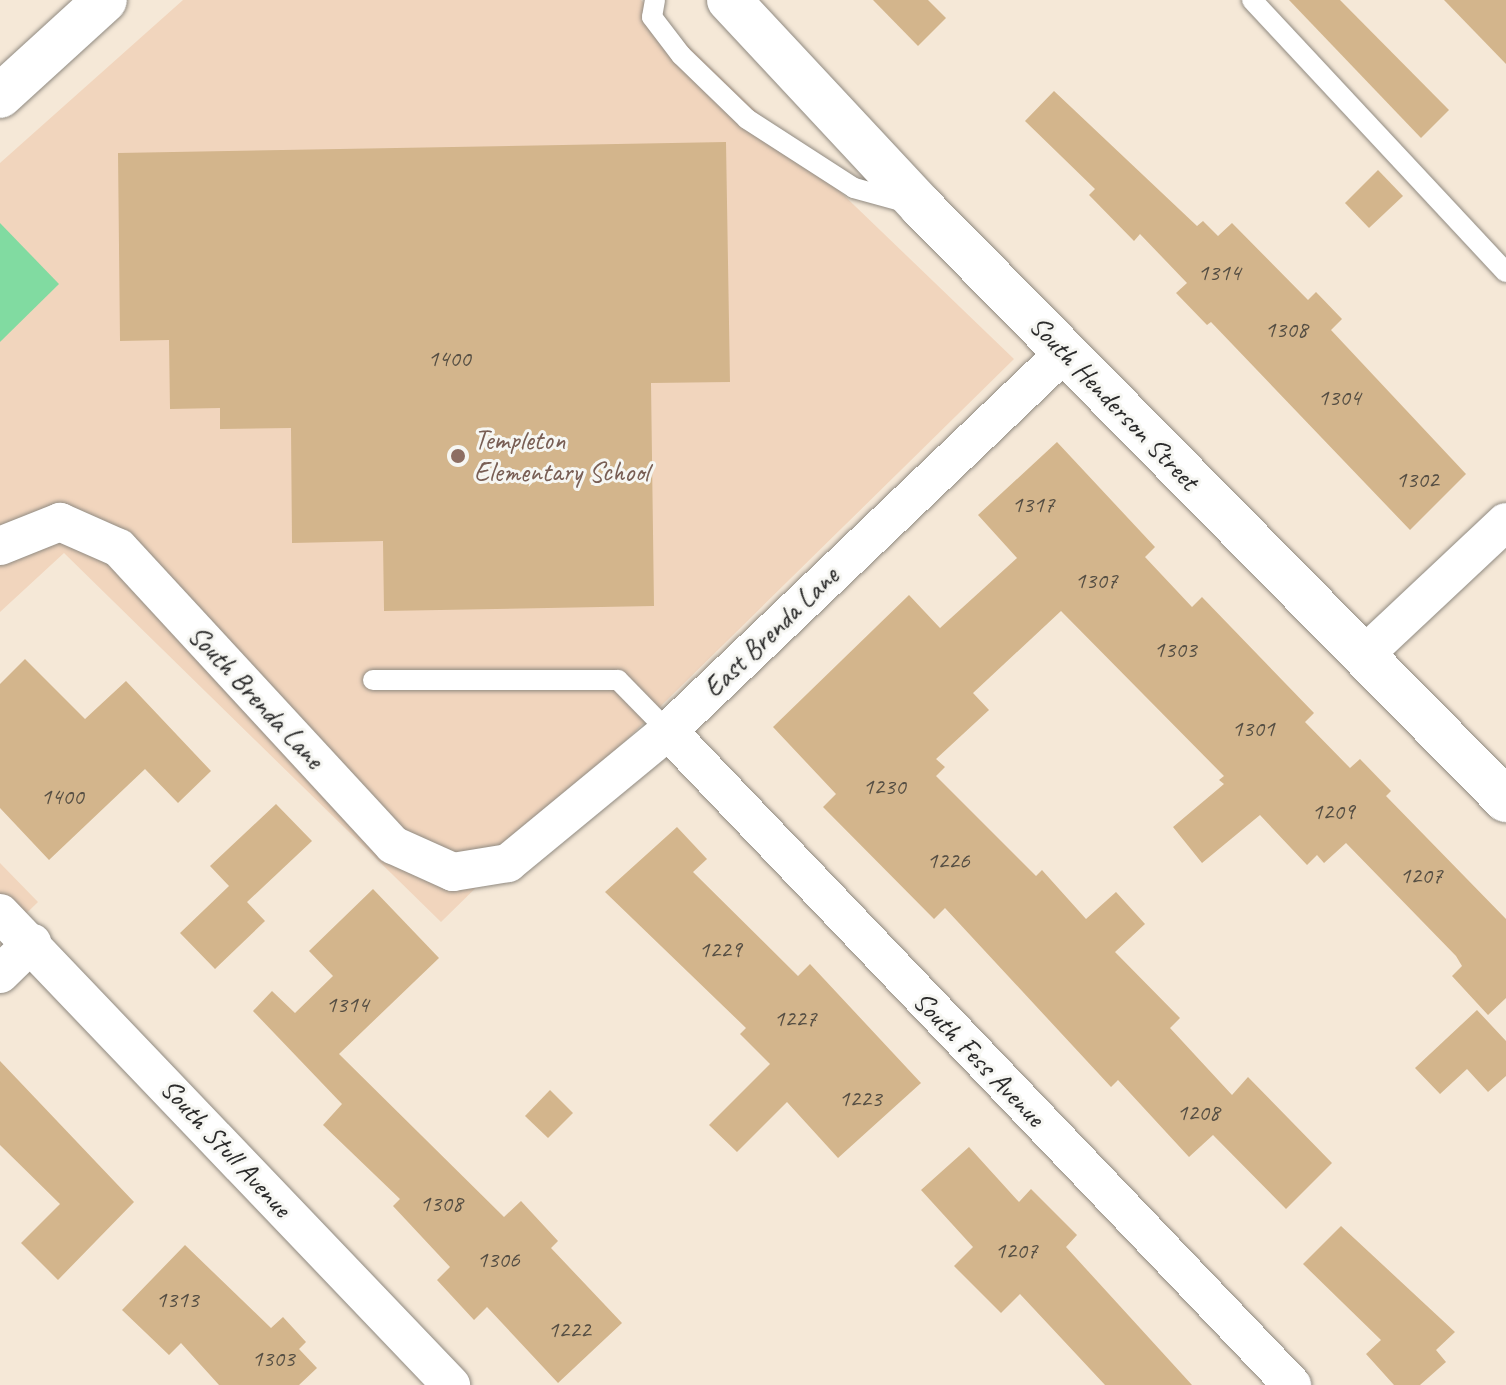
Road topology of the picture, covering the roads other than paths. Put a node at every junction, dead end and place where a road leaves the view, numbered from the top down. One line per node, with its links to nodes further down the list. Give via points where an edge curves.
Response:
1 (105, 0): 5 (street)
2 (655, 0): 6 (lane, via 652,17 681,55 747,119 854,188)
3 (729, 0): 6 (street, South Henderson Street)
4 (1252, 0): 7 (lane)
5 (0, 96)
6 (921, 206): 8 (street, South Henderson Street)
7 (1506, 272)
8 (1065, 352): 11 (street, South Henderson Street); 13 (street, East Brenda Lane)
9 (1506, 522): 11 (street)
10 (0, 546): 15 (street, South Brenda Lane, via 60,522 119,548 393,845)
11 (1362, 657): 14 (street, South Henderson Street)
12 (373, 680): 13 (lane, via 618,680)
13 (668, 731): 15 (street, East Brenda Lane, via 508,863); 20 (street, South Fess Avenue)
14 (1506, 800)
15 (453, 872)
16 (0, 913): 17 (street, South Stull Avenue)
17 (32, 943): 18 (street); 19 (street, South Stull Avenue)
18 (0, 974)
19 (451, 1385)
20 (1292, 1385)

